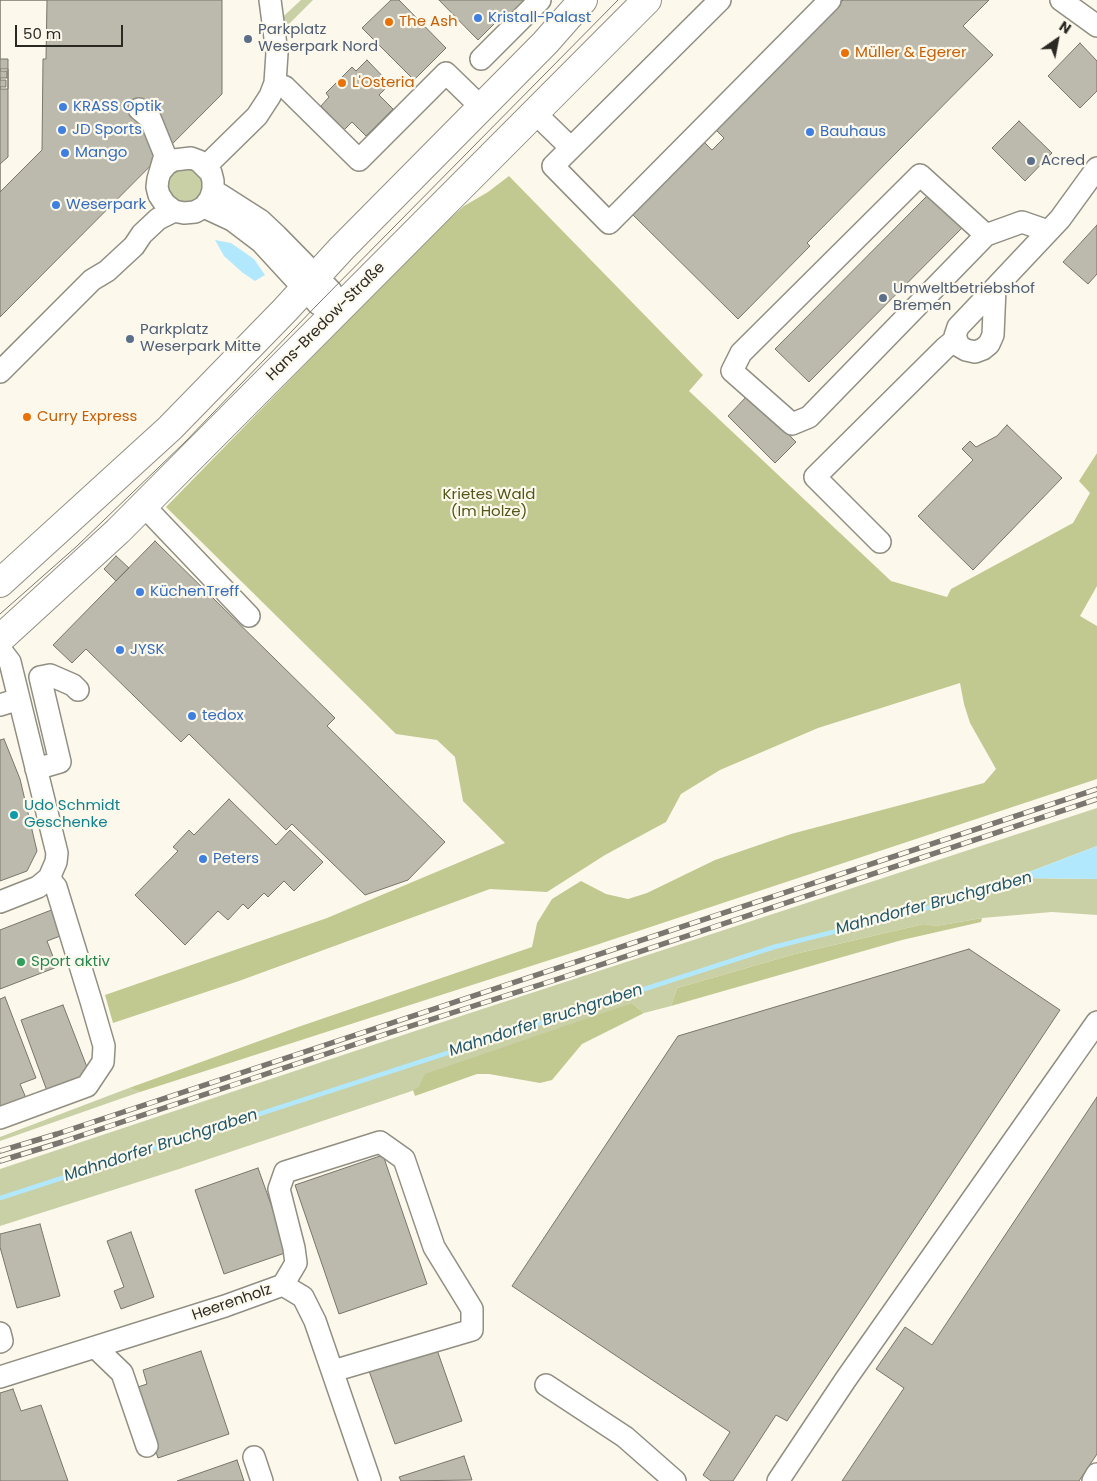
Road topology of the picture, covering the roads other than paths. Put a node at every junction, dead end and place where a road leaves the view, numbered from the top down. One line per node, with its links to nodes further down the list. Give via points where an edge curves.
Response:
1 (270, 0): 10 (street, via 277,53)
2 (540, 0): 9 (street)
3 (583, 0): 11 (main road)
4 (647, 0): 13 (main road, Hans-Bredow-Straße)
5 (720, 0): 14 (street)
6 (830, 0): 14 (street, via 609,223 553,166)
7 (1061, 0): 8 (street)
8 (1097, 26)
9 (481, 59)
10 (274, 83): 11 (street, via 286,87 359,160 446,73); 16 (street, via 257,116)
11 (481, 107): 26 (main road)
12 (139, 109): 15 (street, via 150,118)
13 (534, 112): 14 (street); 28 (main road, Hans-Bredow-Straße)
14 (571, 148)
15 (167, 162): 16 (street, via 191,158); 18 (street, via 157,187)
16 (206, 166): 19 (street, via 213,181)
17 (1097, 168): 22 (street)
18 (159, 195): 20 (street); 25 (street, via 138,226 98,266)
19 (208, 198): 20 (street, via 194,212); 21 (street, via 221,213); 26 (street, via 260,220)
20 (174, 211): 24 (street, via 158,219)
21 (246, 230): 24 (street, via 216,223 176,225); 26 (street)
22 (1048, 231): 23 (street, via 1022,222); 27 (street)
23 (986, 234): 23 (street, via 809,417 792,424 732,371 741,353 920,175)
24 (134, 246): 25 (street, via 108,271)
25 (92, 280): 30 (street)
26 (310, 283): 28 (street, via 331,291); 33 (main road, via 170,428)
27 (995, 288): 29 (street, via 958,327); 29 (street, via 993,334 989,344 975,352 959,346)
28 (339, 309): 31 (main road, Hans-Bredow-Straße)
29 (956, 339): 32 (street, via 815,477)
30 (0, 372)
31 (144, 506): 34 (street); 35 (main road, Hans-Bredow-Straße)
32 (880, 542)
33 (0, 583)
34 (249, 616)
35 (0, 639)
36 (0, 649): 38 (street, via 10,662)
37 (78, 690): 39 (street, via 50,675 40,677 60,762)
38 (9, 702): 39 (street)
39 (36, 769): 40 (street, via 56,843 56,862)
40 (49, 878): 41 (street, via 38,887); 43 (street, via 56,887 91,1001 104,1046 103,1062 87,1086)
41 (0, 902)
42 (1097, 1022): 57 (street)
43 (0, 1118)
44 (283, 1285): 47 (street, Heerenholz); 48 (street, Heerenholz, via 303,1297); 48 (street, via 296,1263 279,1189 285,1172 380,1142 404,1159 434,1247 472,1309 472,1330)
45 (0, 1333): 46 (street)
46 (0, 1342)
47 (95, 1347): 49 (street, Heerenholz); 51 (street, via 122,1372)
48 (333, 1371): 55 (street, Heerenholz)
49 (0, 1377)
50 (546, 1385): 56 (street, via 625,1437)
51 (147, 1446)
52 (254, 1457): 54 (street)
53 (1097, 1474): 58 (street)
54 (262, 1481)
55 (370, 1481)
56 (675, 1481)
57 (778, 1481)
58 (1093, 1481)

